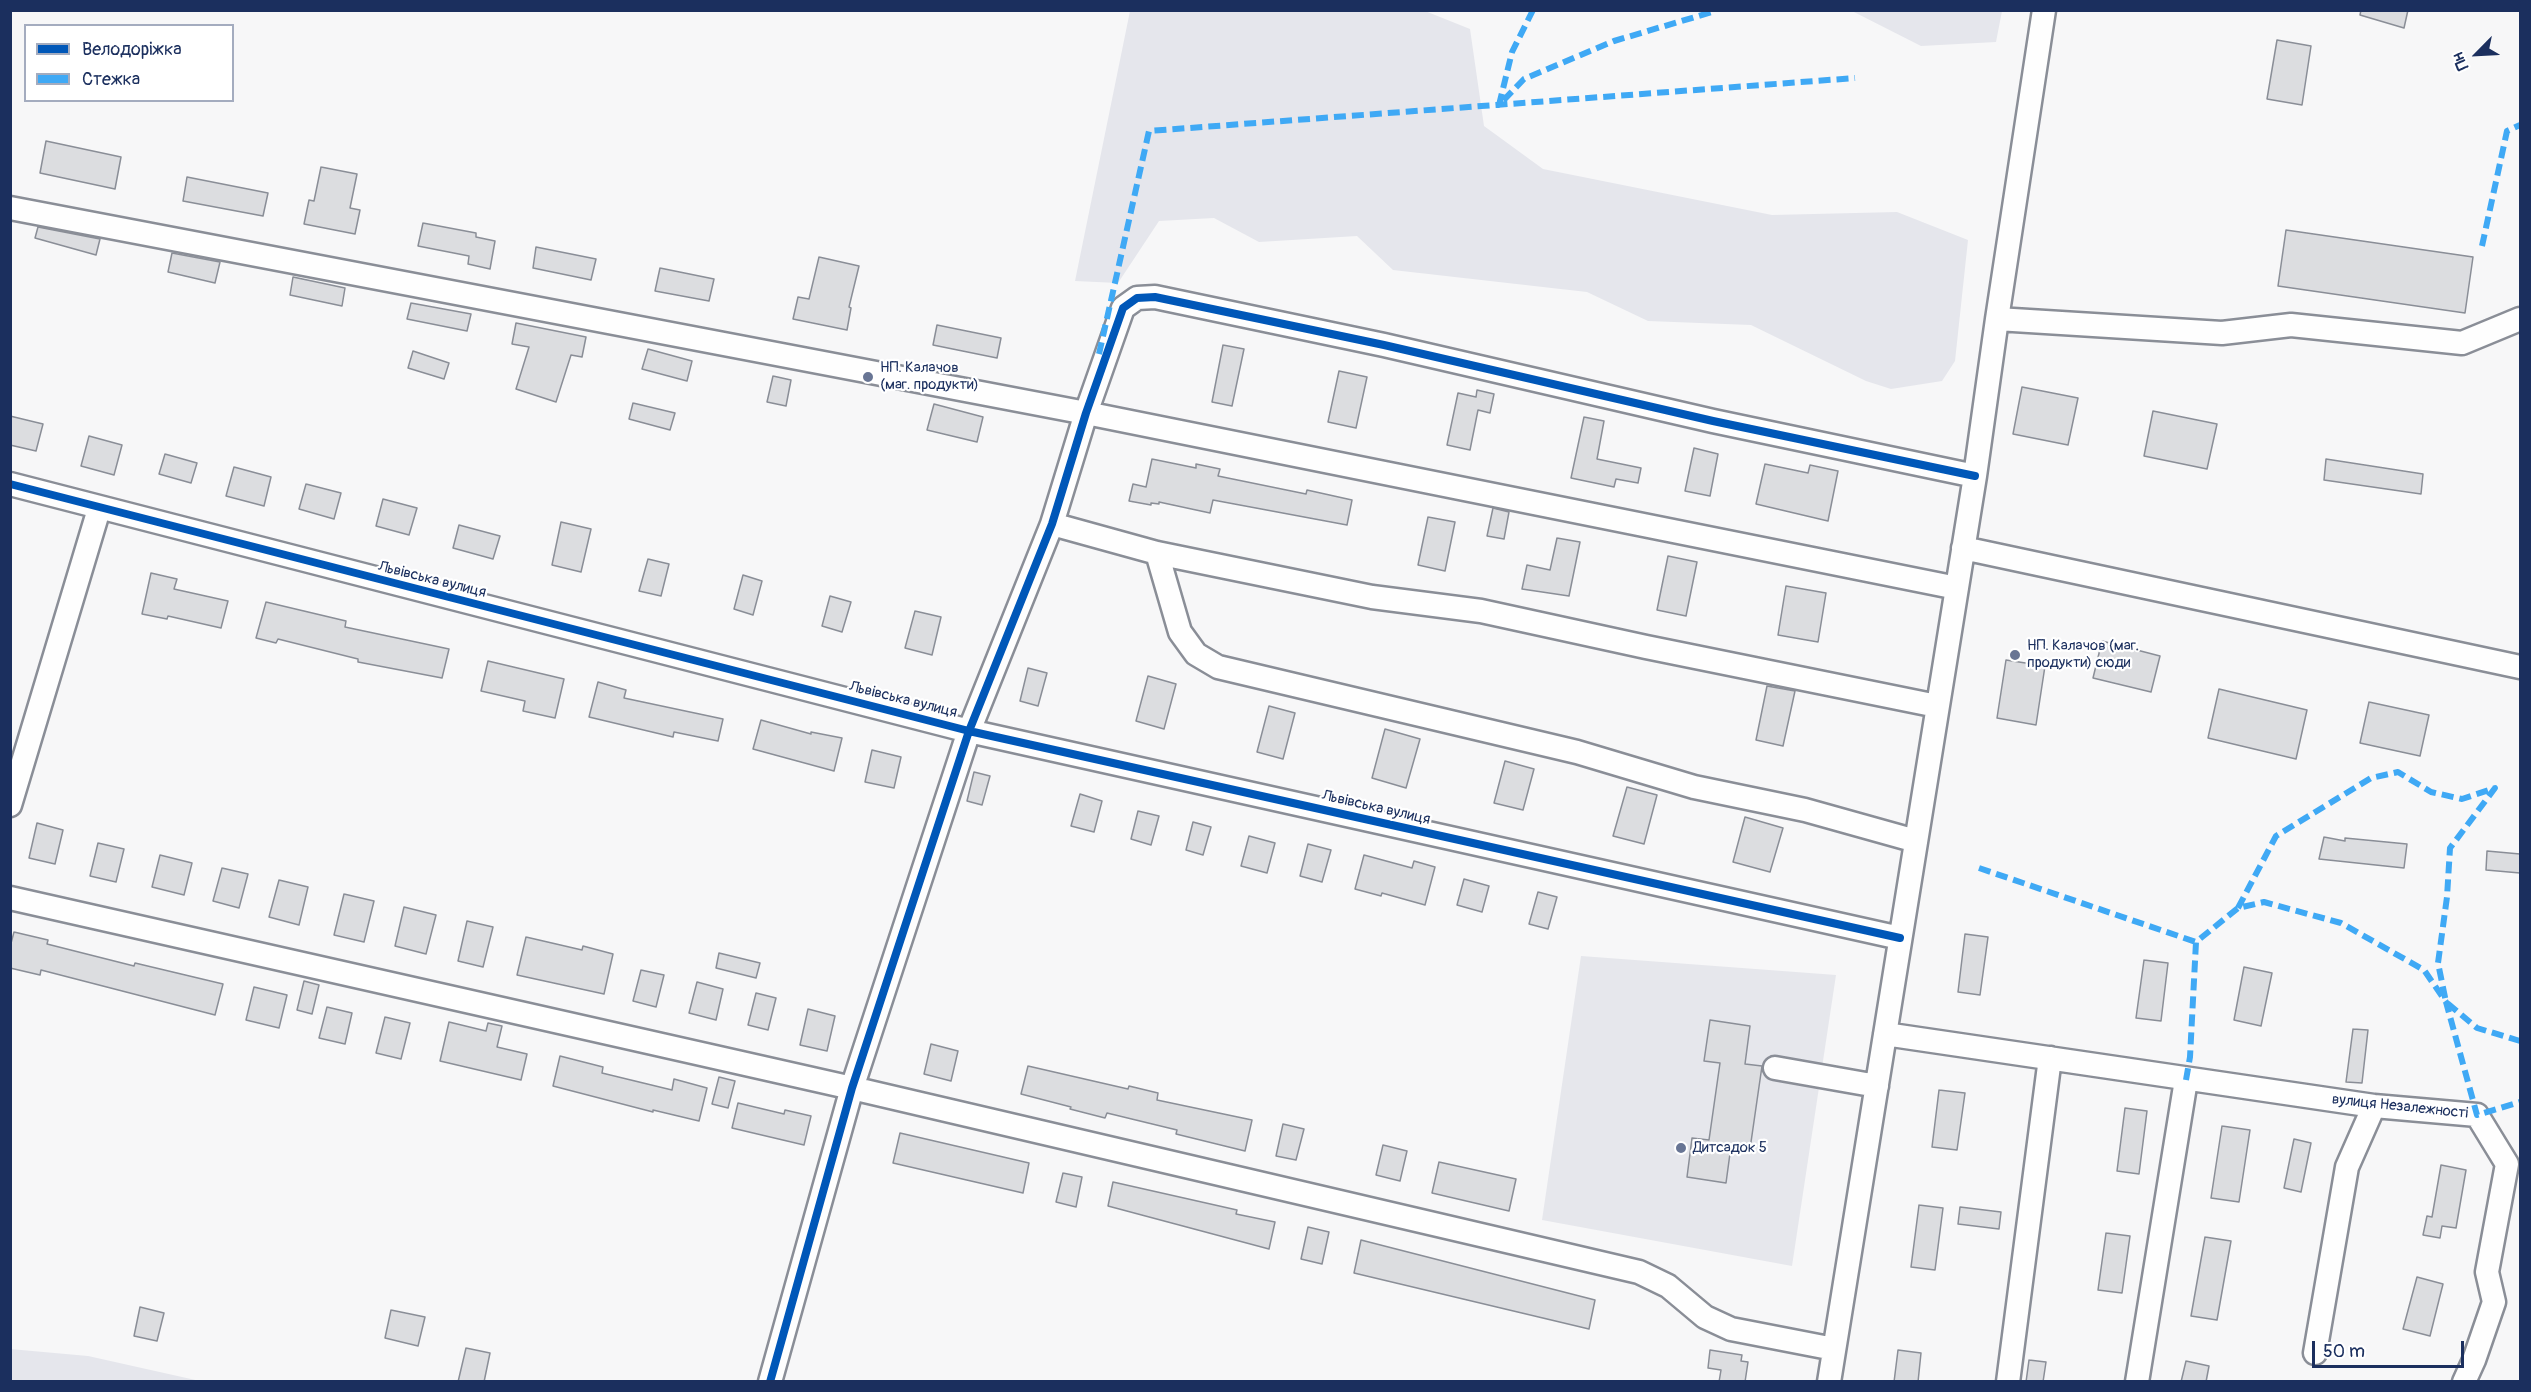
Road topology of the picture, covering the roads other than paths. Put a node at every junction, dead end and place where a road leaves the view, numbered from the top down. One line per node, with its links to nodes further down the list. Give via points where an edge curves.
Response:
1 (2044, 10): 3 (street)
2 (10, 208): 5 (street)
3 (1997, 319): 4 (street, via 2222,333 2291,326 2462,343); 6 (street)
4 (2520, 319)
5 (1086, 413): 6 (street, via 1123,308 1137,298 1155,297); 9 (street); 12 (street)
6 (1975, 476): 10 (street)
7 (10, 484): 8 (street, Львівська вулиця)
8 (99, 509): 15 (street, Львівська вулиця); 16 (street)
9 (1052, 524): 11 (street); 15 (street)
10 (1963, 548): 12 (street); 13 (street)
11 (1157, 553): 14 (street, via 1372,597 1481,611); 17 (street, via 1180,632 1196,654 1218,667 1577,752 1694,787 1805,810)
12 (1957, 588): 14 (street)
13 (2520, 667)
14 (1937, 706): 17 (street)
15 (969, 731): 19 (street, Львівська вулиця); 25 (street)
16 (10, 805)
17 (1916, 841): 19 (street)
18 (10, 898): 25 (street)
19 (1900, 938): 20 (street)
20 (1885, 1034): 21 (street, вулиця Незалежності); 24 (street)
21 (2050, 1058): 23 (street, вулиця Незалежності); 31 (street)
22 (1775, 1068): 24 (street)
23 (2186, 1080): 26 (street, вулиця Незалежності); 32 (street)
24 (1876, 1086): 27 (street)
25 (852, 1088): 27 (street, via 1639,1272 1668,1286 1705,1317 1731,1329); 29 (street)
26 (2374, 1106): 28 (street, via 2347,1167); 33 (street, вулиця Незалежності, via 2477,1115 2506,1164 2487,1272 2494,1302)
27 (1834, 1349): 30 (street)
28 (2315, 1353)
29 (770, 1382)
30 (1829, 1382)
31 (2008, 1382)
32 (2137, 1382)
33 (2464, 1382)

